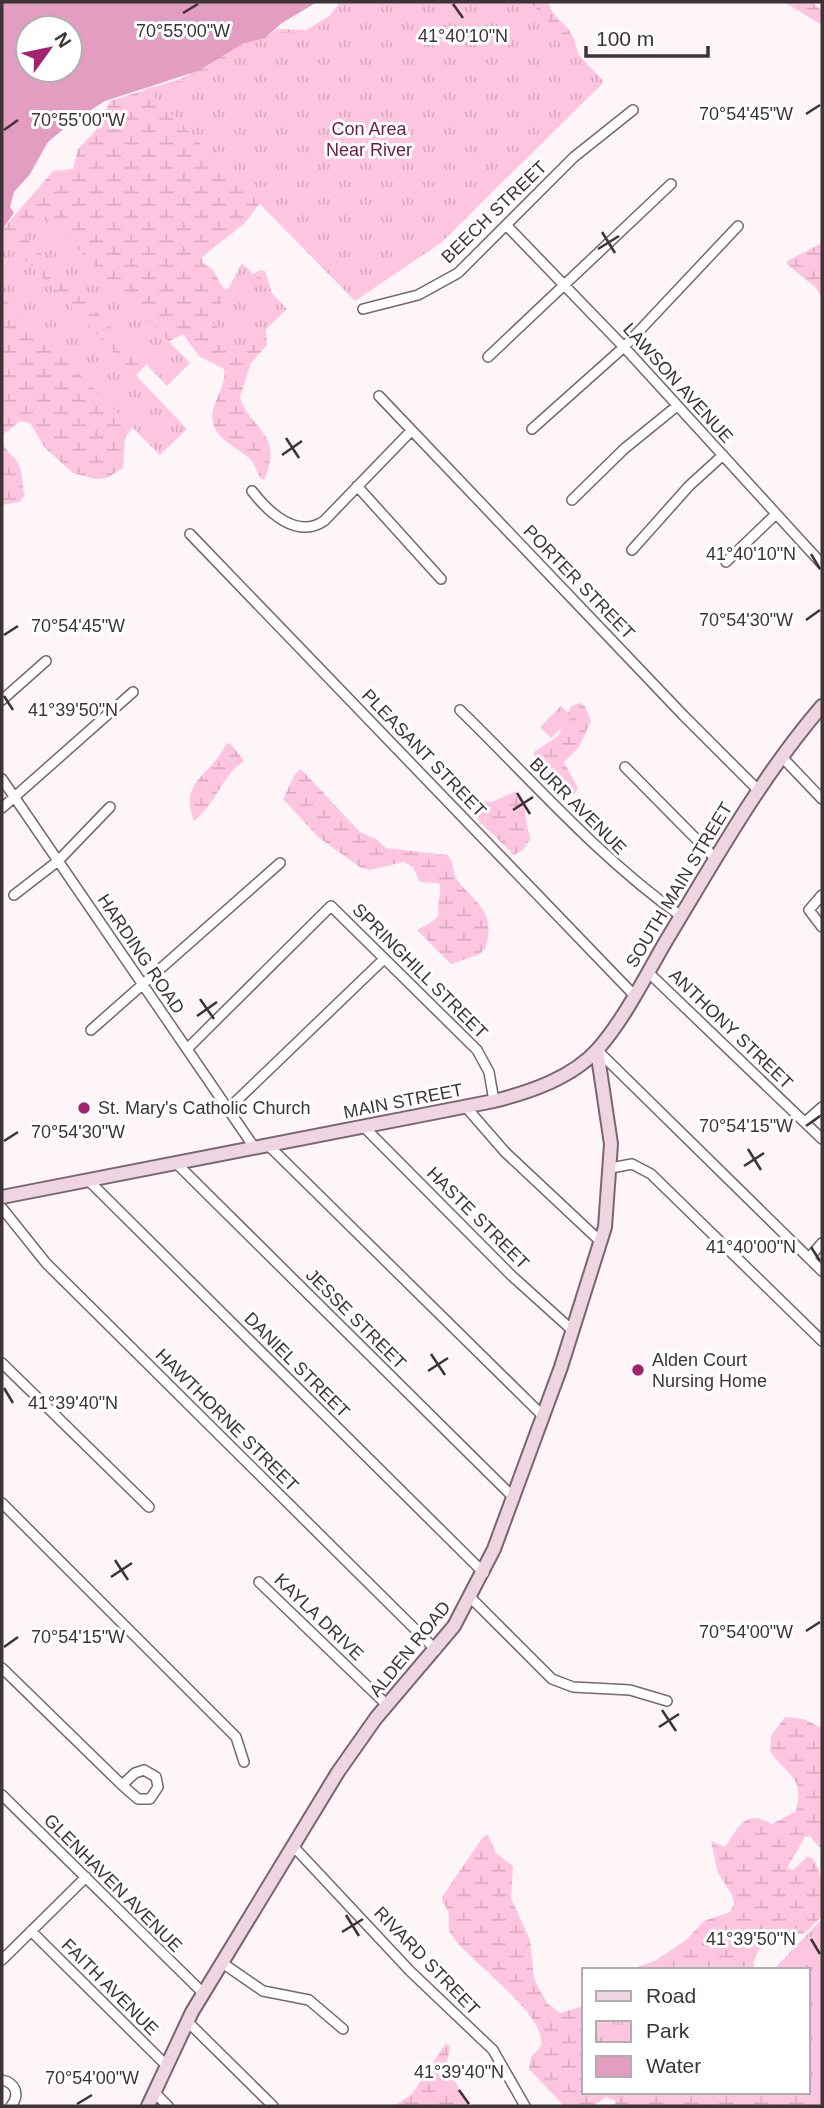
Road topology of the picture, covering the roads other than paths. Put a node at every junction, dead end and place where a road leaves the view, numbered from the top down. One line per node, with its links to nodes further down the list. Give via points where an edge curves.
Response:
1 (633, 110): 3 (street, BEECH STREET, via 566,165)
2 (671, 184): 5 (street)
3 (507, 226): 5 (street, LAWSON AVENUE); 6 (street, BEECH STREET, via 458,273 418,295)
4 (738, 226): 7 (street)
5 (566, 286): 7 (street, LAWSON AVENUE); 8 (street)
6 (363, 309)
7 (624, 346): 10 (street, LAWSON AVENUE); 11 (street)
8 (488, 357)
9 (379, 396): 12 (street, PORTER STREET)
10 (677, 407): 13 (street, LAWSON AVENUE); 16 (street, via 624,449)
11 (532, 429)
12 (411, 431): 14 (street); 31 (street, PORTER STREET)
13 (723, 455): 17 (street, LAWSON AVENUE); 19 (street, via 689,485)
14 (357, 486): 15 (street, via 314,527 298,527 283,520); 22 (street)
15 (252, 491)
16 (572, 500)
17 (776, 514): 20 (street); 21 (street, LAWSON AVENUE)
18 (190, 534): 46 (street, PLEASANT STREET)
19 (632, 550)
20 (726, 562)
21 (822, 564)
22 (440, 579)
23 (46, 661): 25 (street)
24 (133, 692): 32 (street)
25 (2, 700)
26 (822, 706): 28 (main road, SOUTH MAIN STREET)
27 (460, 710): 41 (street, BURR AVENUE, via 597,849)
28 (781, 756): 31 (main road, SOUTH MAIN STREET); 33 (street)
29 (625, 766): 36 (street)
30 (2, 779): 32 (street, HARDING ROAD)
31 (757, 789): 36 (main road, SOUTH MAIN STREET)
32 (15, 797): 35 (street); 37 (street, HARDING ROAD)
33 (822, 799)
34 (110, 807): 37 (street)
35 (2, 808)
36 (716, 859): 41 (main road, SOUTH MAIN STREET)
37 (58, 861): 39 (street); 45 (street, HARDING ROAD)
38 (280, 863): 45 (street)
39 (14, 895)
40 (822, 895): 42 (street, via 809,910)
41 (681, 916): 44 (main road, SOUTH MAIN STREET)
42 (822, 928)
43 (384, 959): 48 (street, SPRINGHILL STREET, via 331,906); 51 (street, SPRINGHILL STREET, via 484,1059); 54 (street)
44 (648, 972): 46 (main road, SOUTH MAIN STREET); 55 (street, ANTHONY STREET)
45 (142, 985): 47 (street); 48 (street, HARDING ROAD)
46 (634, 995): 49 (main road, SOUTH MAIN STREET)
47 (91, 1030)
48 (187, 1049): 54 (street, HARDING ROAD)
49 (597, 1050): 50 (main road, SOUTH MAIN STREET); 61 (main road, ALDEN ROAD); 66 (street)
50 (561, 1076): 51 (main road, MAIN STREET)
51 (494, 1101): 52 (main road, MAIN STREET)
52 (465, 1106): 56 (main road, MAIN STREET); 64 (street, via 505,1152)
53 (822, 1107): 55 (street)
54 (228, 1110): 59 (street, HARDING ROAD)
55 (805, 1122): 57 (street, ANTHONY STREET)
56 (364, 1127): 58 (main road, MAIN STREET); 68 (street, HASTE STREET, via 512,1276)
57 (822, 1139)
58 (268, 1145): 59 (main road, MAIN STREET); 71 (street)
59 (254, 1147): 60 (main road, MAIN STREET)
60 (176, 1163): 62 (main road, MAIN STREET); 72 (street, JESSE STREET)
61 (611, 1168): 64 (main road, ALDEN ROAD); 69 (street, via 632,1164 651,1174)
62 (88, 1180): 63 (main road, MAIN STREET); 75 (street, DANIEL STREET)
63 (2, 1199): 78 (street, HAWTHORNE STREET, via 46,1263)
64 (601, 1242): 68 (main road, ALDEN ROAD)
65 (822, 1244): 66 (street)
66 (808, 1258): 67 (street)
67 (822, 1271)
68 (572, 1329): 71 (main road, ALDEN ROAD)
69 (822, 1342)
70 (2, 1363): 74 (street)
71 (543, 1416): 72 (main road, ALDEN ROAD)
72 (514, 1498): 75 (main road, ALDEN ROAD)
73 (2, 1503): 82 (street, via 236,1737)
74 (149, 1507)
75 (484, 1573): 77 (main road, ALDEN ROAD)
76 (259, 1582): 81 (street, KAYLA DRIVE)
77 (471, 1598): 78 (main road, ALDEN ROAD); 80 (street, via 552,1679 573,1687 630,1690)
78 (436, 1650): 81 (main road, ALDEN ROAD)
79 (2, 1668): 83 (street)
80 (667, 1701)
81 (387, 1705): 85 (main road, ALDEN ROAD, via 347,1758)
82 (244, 1762)
83 (122, 1785)
84 (2, 1795): 86 (street, GLENHAVEN AVENUE)
85 (293, 1846): 89 (main road, ALDEN ROAD); 100 (street, RIVARD STREET, via 410,1971 493,2050)
86 (86, 1878): 87 (street); 90 (street, GLENHAVEN AVENUE)
87 (31, 1931): 88 (street); 93 (street, FAITH AVENUE)
88 (2, 1960)
89 (221, 1962): 90 (main road, ALDEN ROAD); 92 (street, via 263,1992 309,2000)
90 (203, 1993): 91 (main road, ALDEN ROAD)
91 (187, 2021): 93 (main road, ALDEN ROAD); 99 (street)
92 (343, 2029)
93 (166, 2065): 95 (main road, ALDEN ROAD)
94 (2, 2080): 96 (street, via 16,2090)
95 (154, 2092): 97 (main road, ALDEN ROAD); 98 (street)
96 (11, 2106)
97 (148, 2106)
98 (169, 2106)
99 (273, 2106)
100 (525, 2106)

